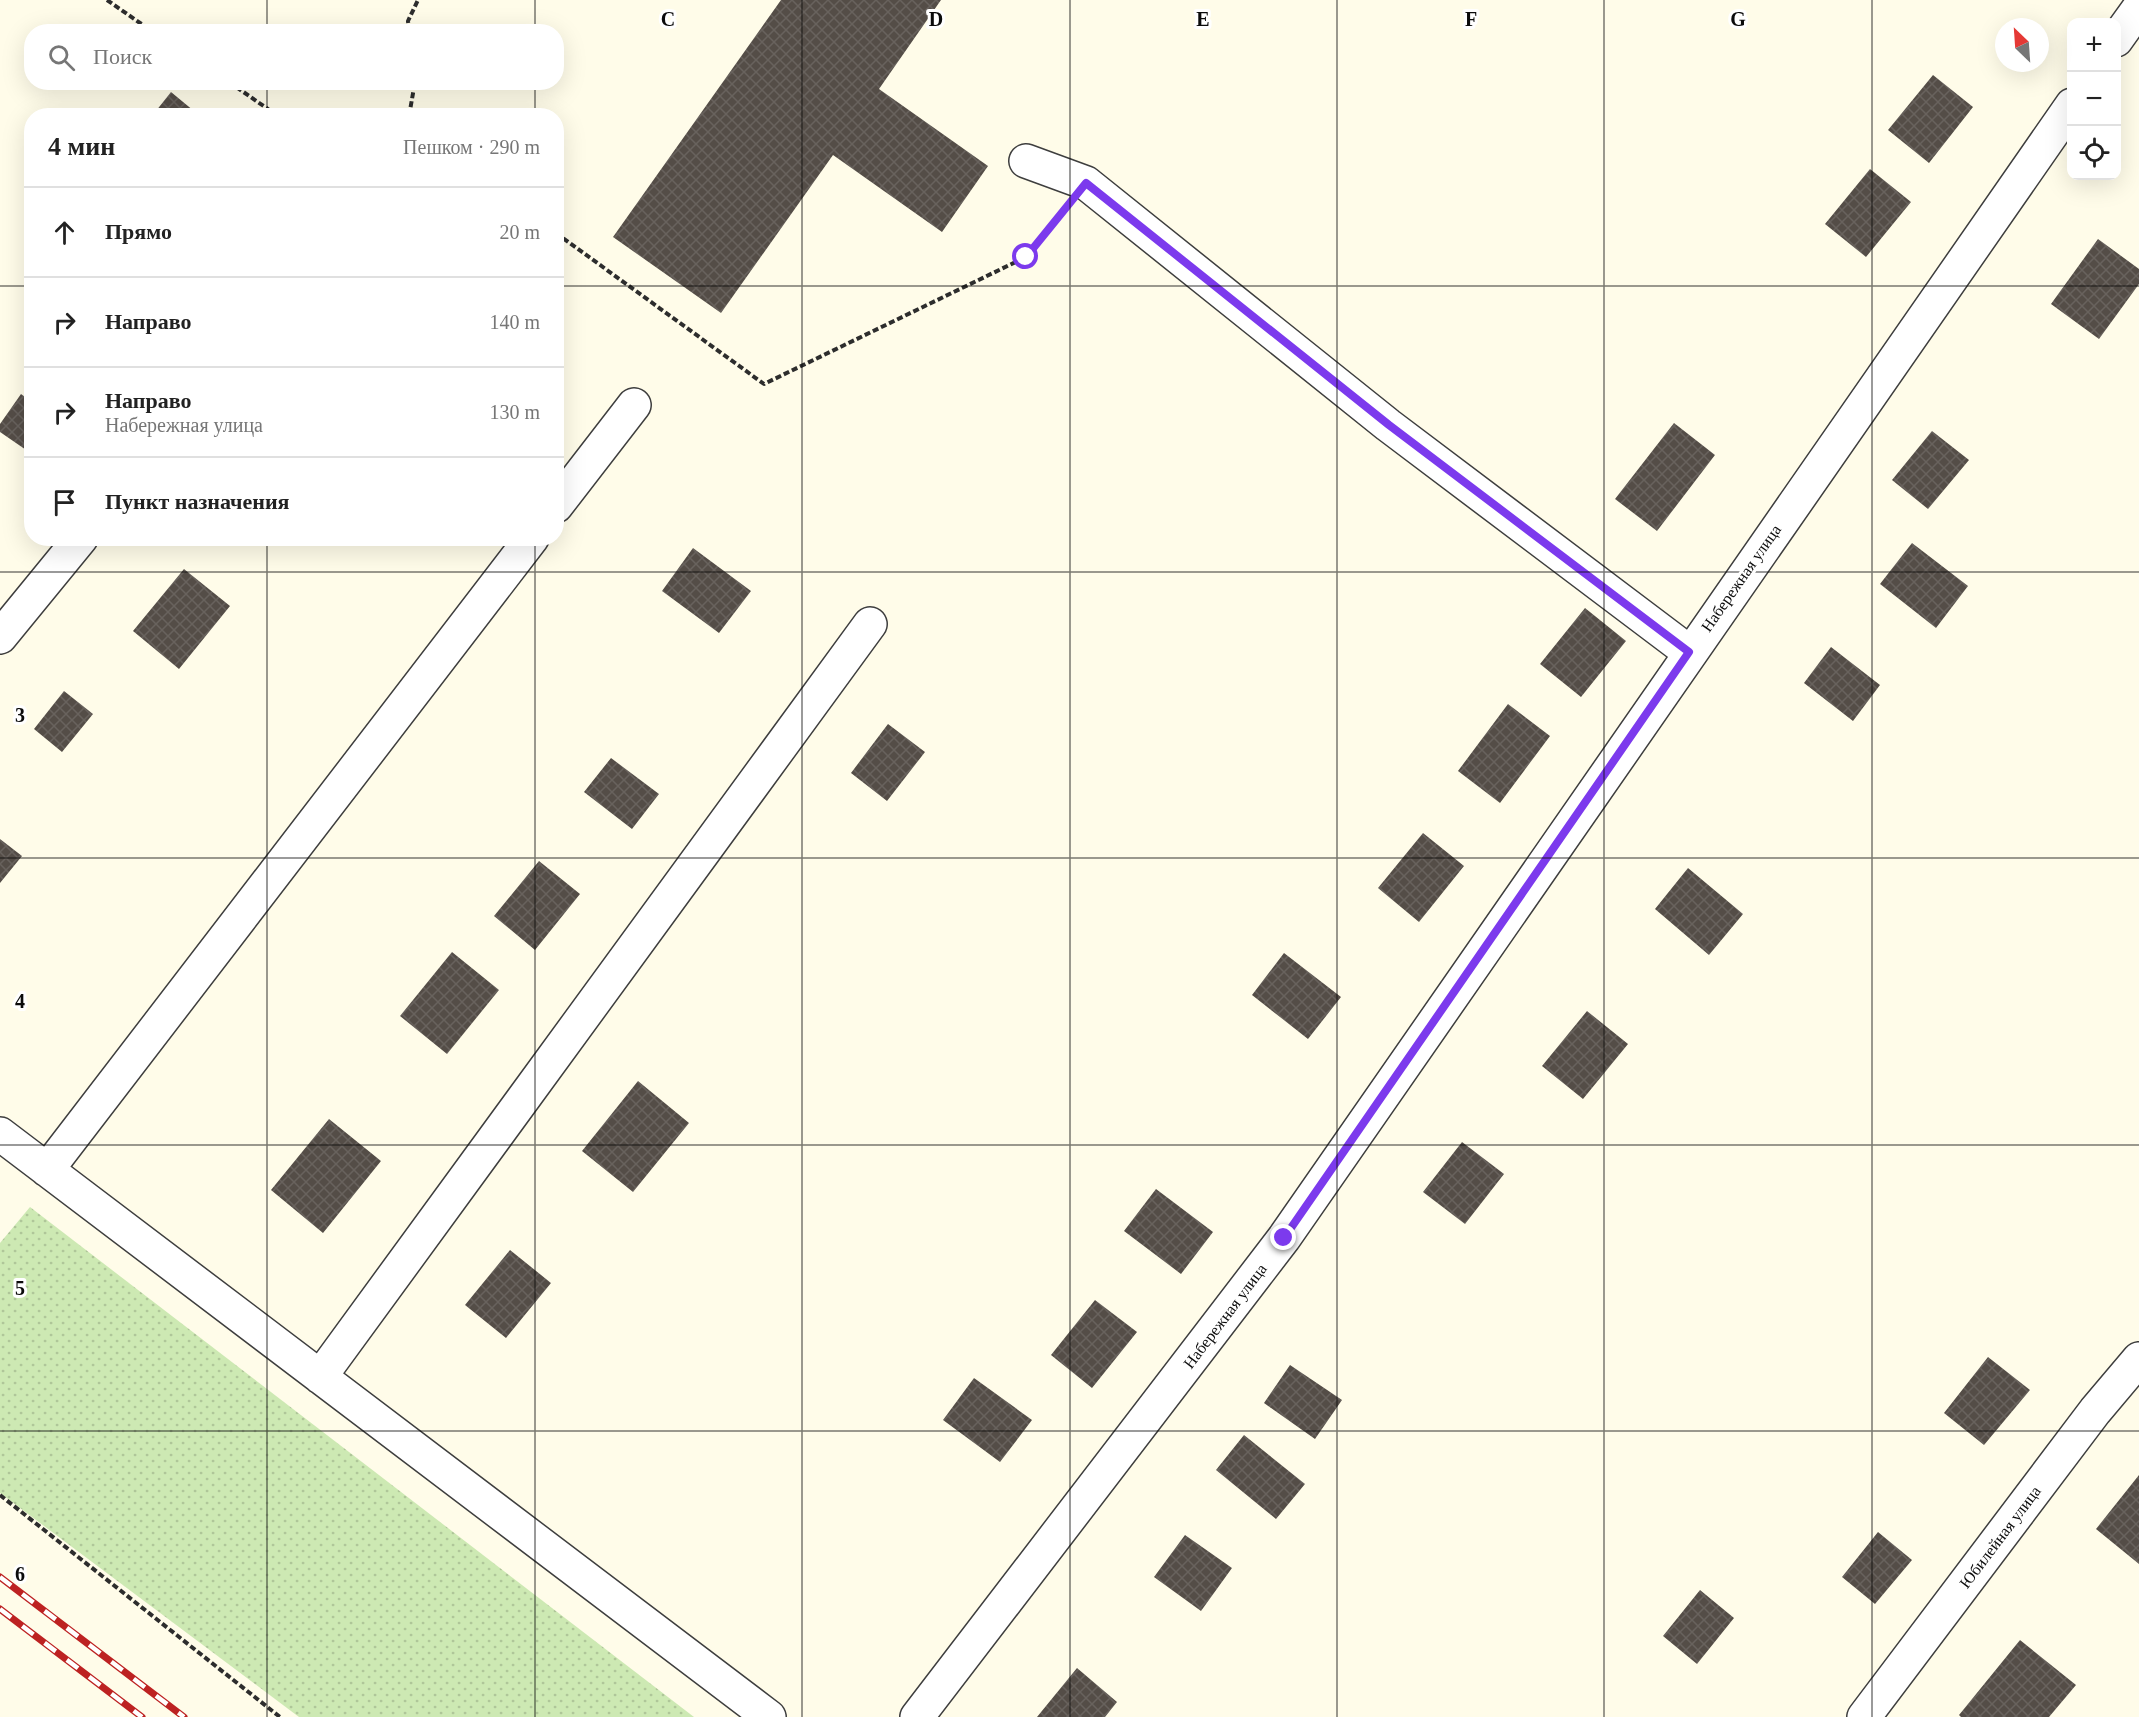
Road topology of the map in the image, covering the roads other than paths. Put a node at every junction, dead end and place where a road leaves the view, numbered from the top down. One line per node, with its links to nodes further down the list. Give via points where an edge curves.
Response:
1 (2139, 8): 2 (street)
2 (2121, 33)
3 (2067, 112): 11 (street, Набережная улица)
4 (1026, 161): 11 (street, via 1086,183 1389,425)
5 (634, 405): 6 (street)
6 (564, 496)
7 (74, 546): 10 (street)
8 (526, 546): 13 (street)
9 (870, 624): 15 (street)
10 (0, 637)
11 (1689, 652): 17 (street, Набережная улица, via 1284,1238)
12 (0, 1134): 13 (street)
13 (47, 1170): 15 (street)
14 (2139, 1359): 18 (street, Юбилейная улица)
15 (320, 1377): 16 (street)
16 (769, 1717)
17 (917, 1717)
18 (1864, 1717)

